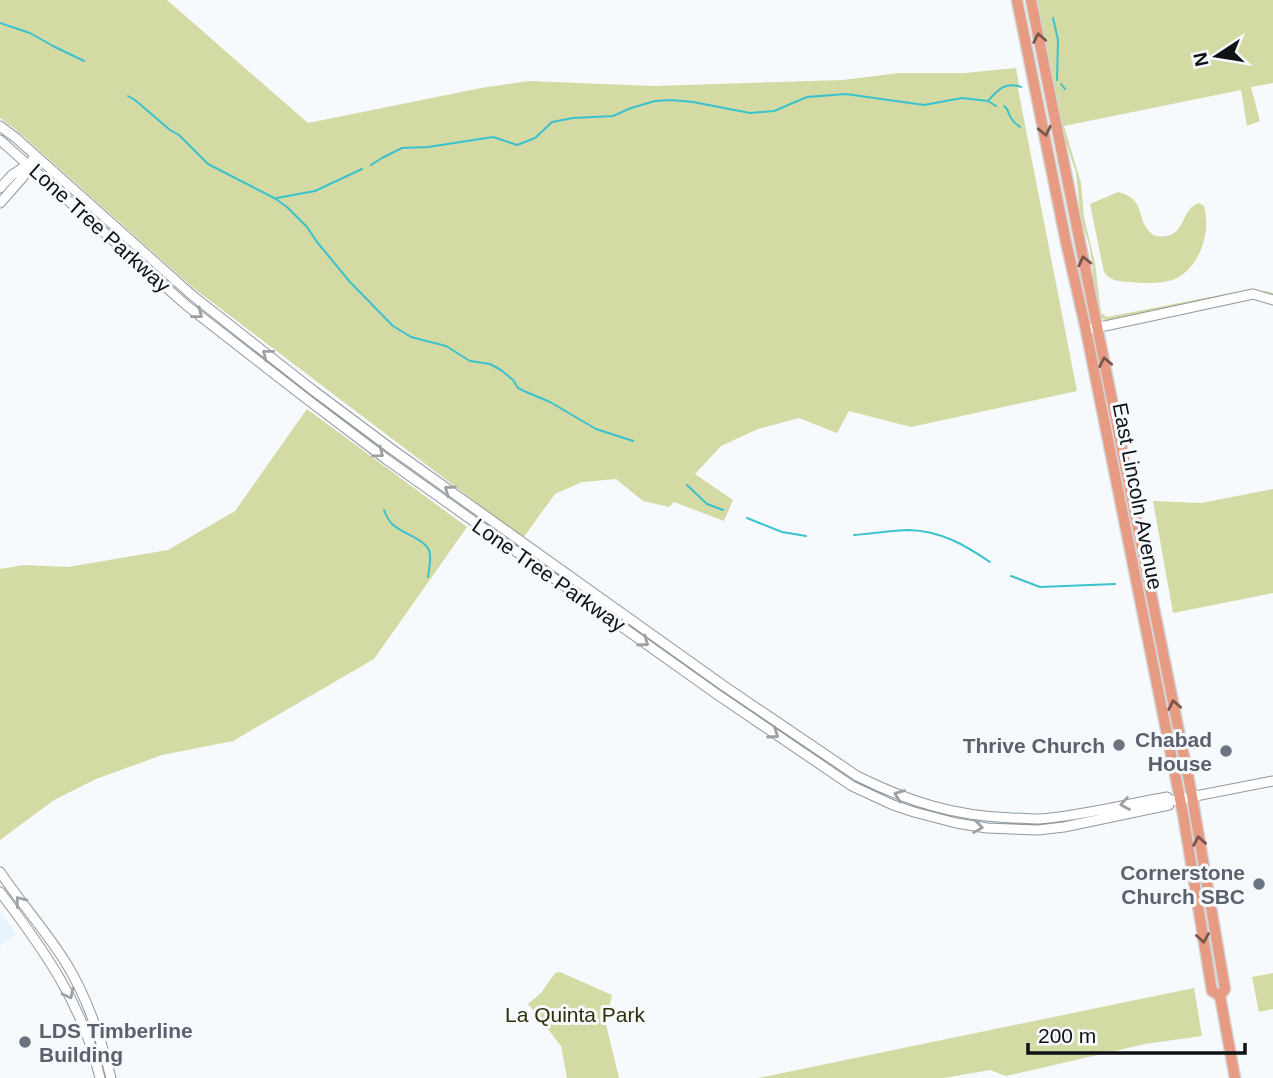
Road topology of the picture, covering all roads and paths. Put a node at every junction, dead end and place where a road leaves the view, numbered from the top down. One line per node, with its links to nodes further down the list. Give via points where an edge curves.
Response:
1 (1017, 0): 11 (main road, East Lincoln Avenue, one-way to 11)
2 (1031, 0): 10 (main road, East Lincoln Avenue, one-way to 2)
3 (0, 126): 5 (street, Lone Tree Parkway)
4 (0, 140): 6 (street, Lone Tree Parkway)
5 (36, 156): 6 (street); 14 (street, Lone Tree Parkway, one-way to 5, via 1167,797 1037,819 989,817 917,802 857,776 337,408 193,296)
6 (29, 164): 7 (street); 8 (street); 14 (street, Lone Tree Parkway, one-way to 14, via 186,304 327,415 852,786 914,812 1012,830 1064,827 1169,806)
7 (0, 188)
8 (0, 203)
9 (1273, 300): 10 (street, via 1253,294)
10 (1098, 328): 11 (street); 13 (main road, East Lincoln Avenue, one-way to 10)
11 (1086, 330): 14 (main road, East Lincoln Avenue)
12 (1273, 781): 13 (street, Lone Tree Parkway)
13 (1192, 796): 14 (street, Lone Tree Parkway); 17 (main road, East Lincoln Avenue, one-way to 13, via 1225,989)
14 (1175, 800): 17 (main road, East Lincoln Avenue, one-way to 17, via 1212,991)
15 (0, 872): 19 (street, one-way to 15, via 90,1009 66,964)
16 (0, 892): 18 (street, one-way to 18, via 68,991 88,1035)
17 (1220, 996): 20 (main road, East Lincoln Avenue)
18 (100, 1078)
19 (111, 1078)
20 (1235, 1078)

